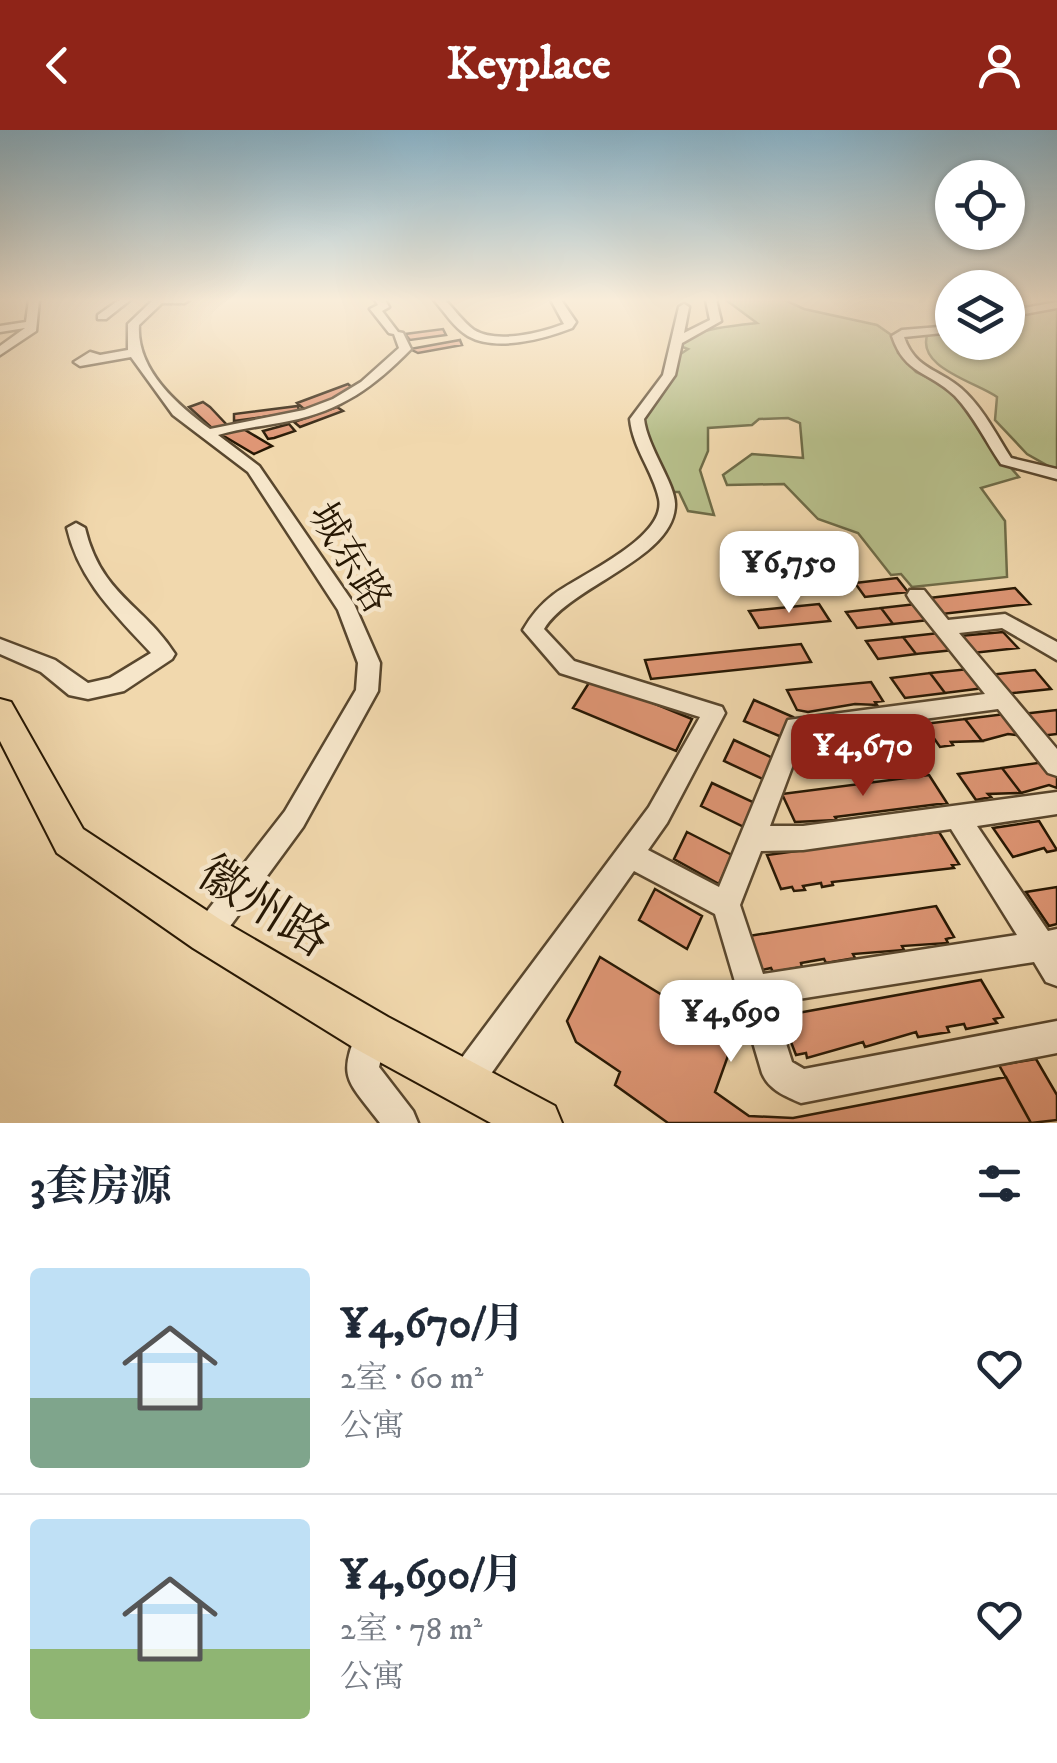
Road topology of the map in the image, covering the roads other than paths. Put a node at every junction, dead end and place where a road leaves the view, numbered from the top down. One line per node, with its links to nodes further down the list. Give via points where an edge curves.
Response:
1 (134, 346): 5 (street)
2 (407, 346): 7 (street, via 368,386 338,403)
3 (676, 346): 20 (street, via 664,386 638,419 668,511 642,546 549,609 533,630 567,666 714,713)
4 (899, 346): 8 (street, via 922,372 957,390 1006,462)
5 (134, 353): 6 (street); 7 (street, 城东路, via 171,406)
6 (102, 359)
7 (208, 434): 22 (street, 城东路, via 263,481 347,608 368,653 370,674 367,691 294,820)
8 (1057, 474)
9 (76, 528): 12 (street, via 102,588 165,654 116,685 88,691)
10 (918, 595): 11 (street)
11 (944, 627): 13 (street, via 1005,622); 14 (street)
12 (0, 646)
13 (1057, 652)
14 (1003, 700): 16 (street); 19 (street, via 796,727)
15 (0, 711): 22 (main road, 徽州路, via 70,841)
16 (1057, 766)
17 (1057, 803): 18 (street)
18 (957, 817): 19 (street); 23 (street)
19 (752, 839): 21 (street)
20 (629, 854): 21 (street); 27 (street)
21 (726, 906): 24 (street)
22 (207, 934): 25 (main road, 徽州路)
23 (1052, 954): 24 (street)
24 (753, 992): 26 (street, via 779,1073 802,1086)
25 (372, 1033): 27 (main road, 徽州路); 28 (street, via 360,1071)
26 (1057, 1037)
27 (464, 1083): 29 (main road, 徽州路)
28 (401, 1123)
29 (538, 1123)

